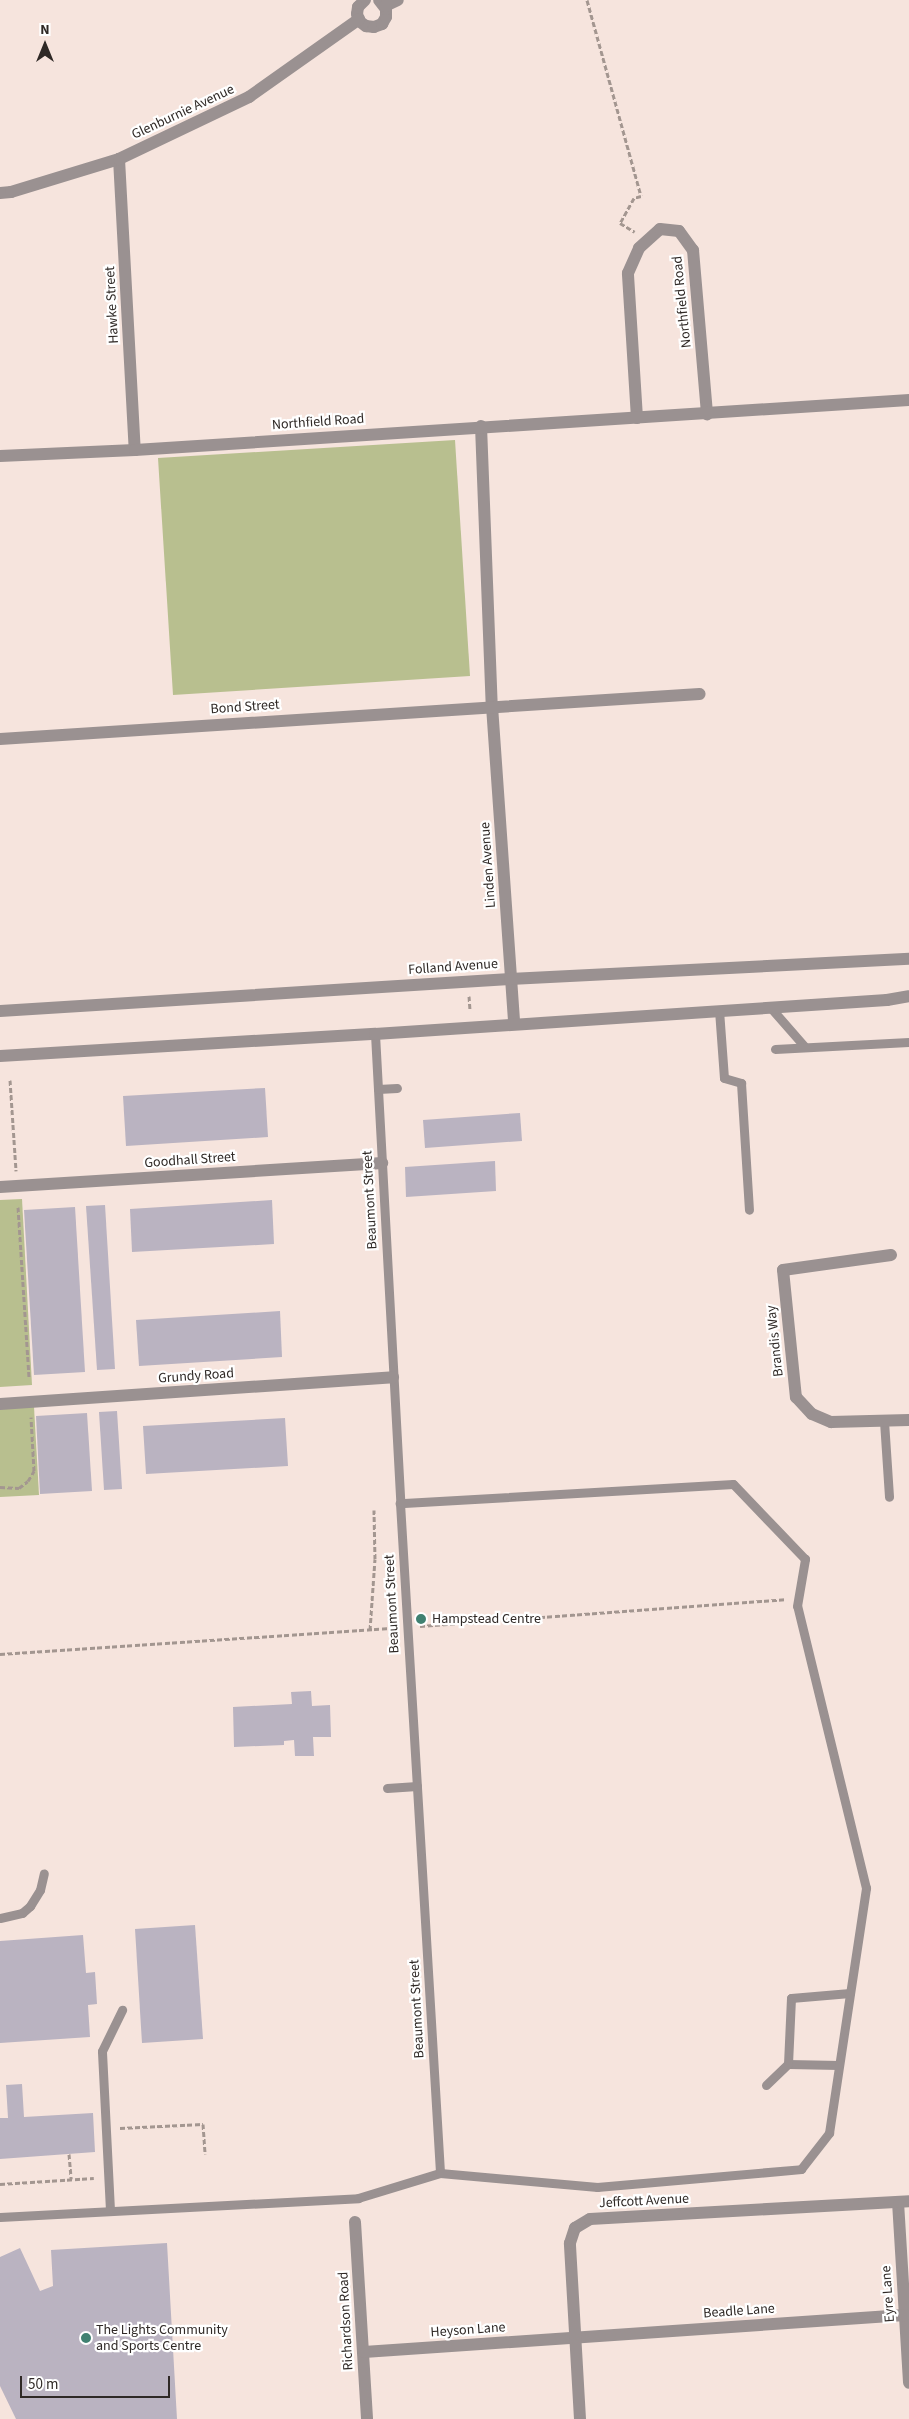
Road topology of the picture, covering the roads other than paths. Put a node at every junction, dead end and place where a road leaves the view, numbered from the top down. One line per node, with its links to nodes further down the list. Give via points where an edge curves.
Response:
1 (365, 0): 4 (street, via 358,7)
2 (398, 0): 3 (street)
3 (382, 3): 4 (street, via 386,17 382,24 366,26)
4 (359, 19): 5 (street, Glenburnie Avenue, via 249,97)
5 (119, 159): 6 (street, Glenburnie Avenue); 11 (street, Hawke Street)
6 (0, 193)
7 (909, 400): 8 (street, Northfield Road)
8 (707, 414): 9 (street, Northfield Road); 9 (street, Northfield Road, via 693,250 679,231 660,229 639,248 628,273)
9 (637, 418): 10 (street, Northfield Road)
10 (481, 426): 11 (street, Northfield Road); 14 (street, Linden Avenue)
11 (135, 450): 12 (street, Northfield Road)
12 (0, 456)
13 (700, 694): 14 (street)
14 (492, 706): 15 (street, Bond Street); 17 (street, Linden Avenue)
15 (0, 739)
16 (909, 959): 17 (street, Folland Avenue)
17 (510, 979): 23 (street, Folland Avenue); 24 (street, Linden Avenue)
18 (909, 996): 19 (street)
19 (887, 1000): 20 (street); 21 (street)
20 (909, 1003)
21 (770, 1007): 22 (street); 27 (lane)
22 (719, 1010): 24 (street); 34 (lane, via 724,1078 741,1083)
23 (0, 1011)
24 (514, 1023): 25 (street)
25 (375, 1034): 29 (street); 31 (lane, Beaumont Street)
26 (908, 1041): 27 (lane)
27 (805, 1047): 28 (lane)
28 (775, 1049)
29 (0, 1056)
30 (397, 1088): 31 (lane)
31 (378, 1089): 32 (lane, Beaumont Street)
32 (382, 1163): 33 (street, Goodhall Street); 36 (lane, Beaumont Street)
33 (0, 1188)
34 (749, 1210)
35 (891, 1255): 39 (street, Brandis Way, via 784,1270 796,1397 812,1414 831,1422)
36 (393, 1378): 37 (street, Grundy Road); 41 (lane, Beaumont Street)
37 (0, 1404)
38 (909, 1420): 39 (street, Brandis Way)
39 (884, 1421): 40 (lane)
40 (888, 1497)
41 (400, 1503): 42 (lane, Beaumont Street); 46 (lane, via 733,1484 805,1559 797,1606 866,1888)
42 (417, 1786): 43 (lane); 51 (lane, Beaumont Street)
43 (387, 1788)
44 (44, 1873): 45 (lane, via 40,1890 30,1906 22,1913)
45 (0, 1918)
46 (850, 1993): 48 (lane, via 791,1998); 49 (lane)
47 (122, 2010): 53 (lane, via 102,2051)
48 (788, 2064): 49 (lane); 50 (lane)
49 (839, 2064): 51 (lane, via 829,2133 801,2169 597,2187)
50 (766, 2085)
51 (440, 2173): 53 (lane, via 358,2198)
52 (903, 2202): 56 (street, Eyre Lane); 57 (street, Jeffcott Avenue, via 590,2219 575,2228 570,2243)
53 (110, 2210): 54 (lane)
54 (0, 2217)
55 (355, 2222): 58 (street, Richardson Road)
56 (905, 2315): 57 (street, Beadle Lane); 59 (street, Eyre Lane)
57 (575, 2337): 58 (street, Heyson Lane); 61 (street, Jeffcott Avenue)
58 (364, 2352): 60 (street, Richardson Road)
59 (909, 2383)
60 (367, 2419)
61 (580, 2419)

